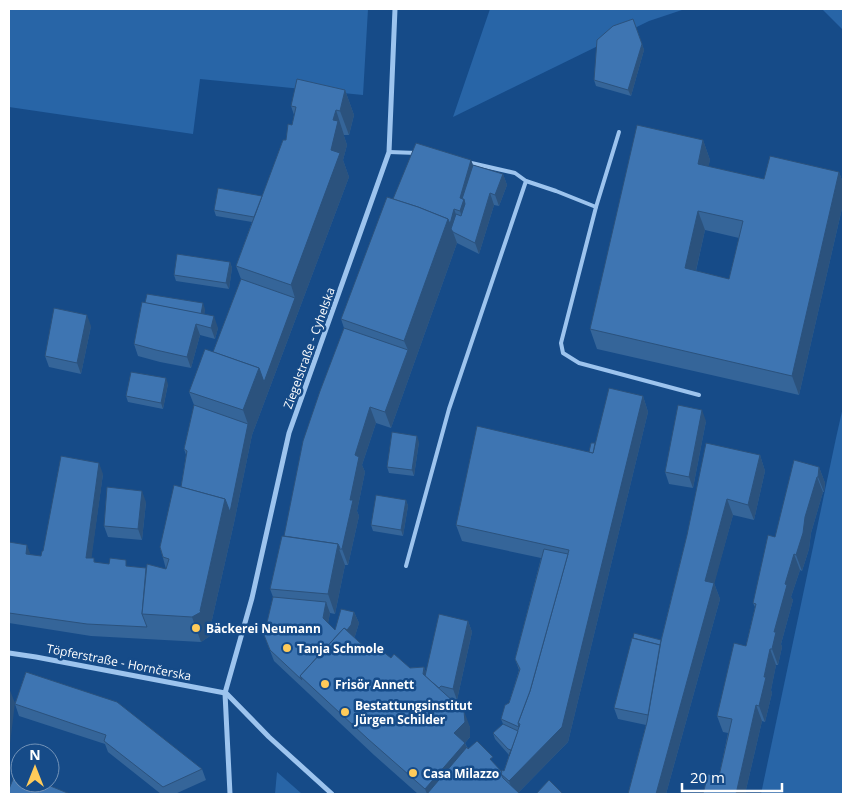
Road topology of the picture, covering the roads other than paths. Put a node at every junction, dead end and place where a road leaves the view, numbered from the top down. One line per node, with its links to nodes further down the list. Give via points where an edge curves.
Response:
1 (396, 9): 3 (street, Ziegelstraße - Cyhelska)
2 (619, 132): 7 (lane)
3 (389, 152): 4 (lane); 11 (street, Ziegelstraße - Cyhelska, via 289,433 252,598)
4 (424, 153)
5 (460, 160): 6 (lane, via 515,173)
6 (526, 180): 7 (lane); 9 (lane, via 449,409)
7 (596, 207): 8 (lane, via 561,343 563,353 579,363)
8 (699, 395)
9 (406, 566)
10 (9, 653): 11 (street, Töpferstraße - Hornčerska)
11 (225, 693): 12 (street, Ziegelstraße - Cyhelska); 13 (street)
12 (230, 794)
13 (332, 794)

